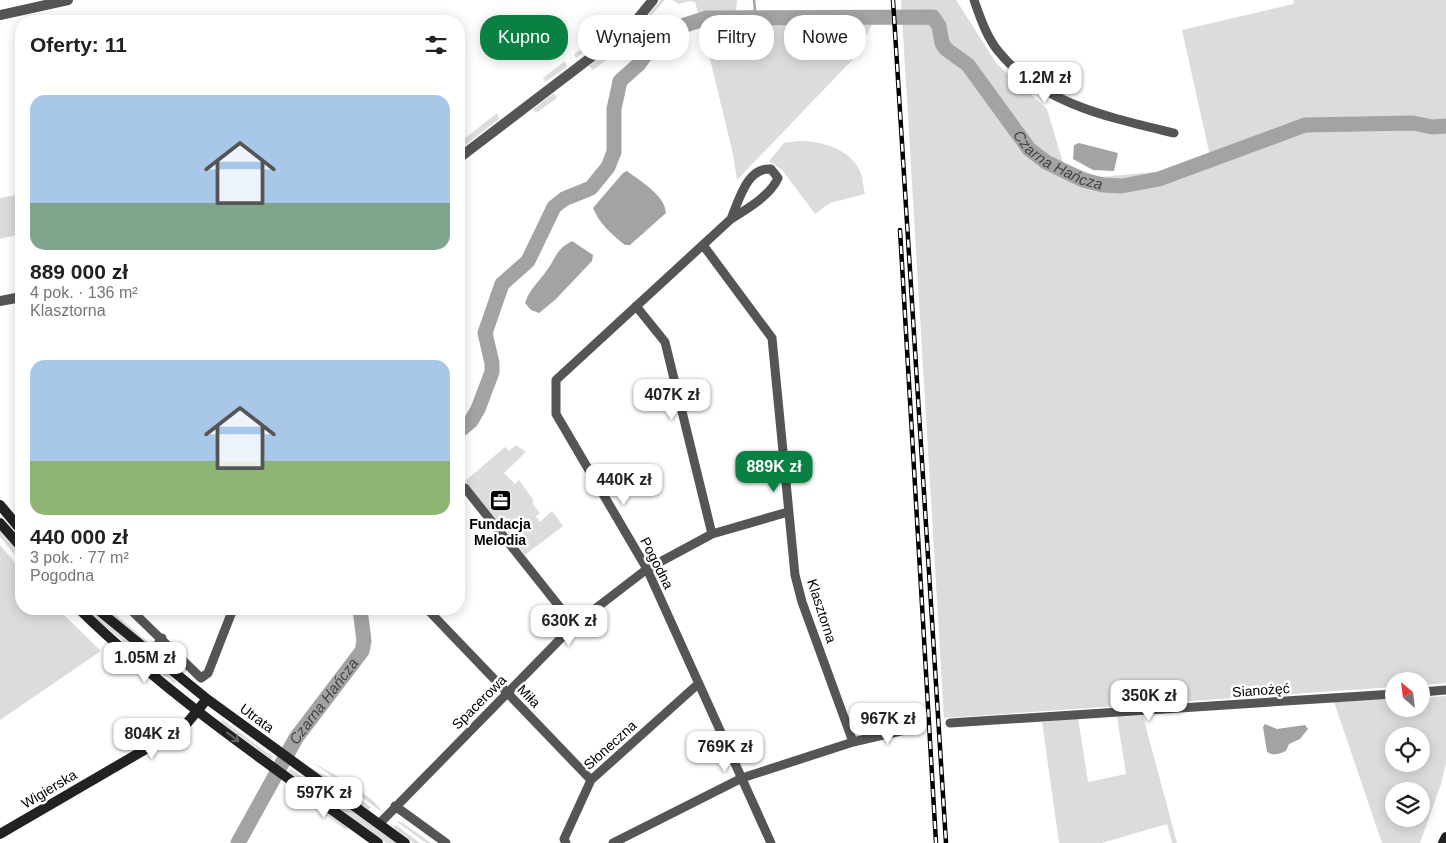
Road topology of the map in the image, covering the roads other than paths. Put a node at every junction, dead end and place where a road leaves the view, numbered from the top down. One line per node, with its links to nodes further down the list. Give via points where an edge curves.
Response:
1 (68, 0): 4 (street)
2 (653, 0): 6 (street, via 635,22)
3 (974, 0): 5 (street, via 998,51 1022,77 1055,96 1101,115)
4 (0, 15)
5 (1174, 133)
6 (465, 153)
7 (731, 219): 7 (street, Pogodna, via 775,185 778,178 771,169 762,168 753,174); 8 (street, Pogodna)
8 (703, 246): 11 (street, Pogodna); 14 (street, Klasztorna, via 772,338)
9 (15, 298): 10 (street)
10 (0, 301)
11 (636, 306): 17 (street, via 665,342); 19 (street, Pogodna, via 556,380 556,414)
12 (465, 488): 25 (street)
13 (0, 505): 16 (main road)
14 (788, 512): 17 (street, Spacerowa); 37 (street, Klasztorna, via 802,602)
15 (0, 522): 18 (main road)
16 (15, 523)
17 (712, 534): 19 (street, Spacerowa)
18 (15, 540)
19 (648, 569): 25 (street, Spacerowa); 28 (street, Pogodna)
20 (85, 615): 34 (main road, Utrata)
21 (105, 615): 27 (main road, Utrata)
22 (137, 615): 26 (street)
23 (231, 615): 26 (street, via 205,677 200,678)
24 (432, 615): 31 (street, Miła)
25 (574, 624): 31 (street, Spacerowa)
26 (162, 638): 27 (street, via 156,647)
27 (162, 664): 33 (main road, Utrata)
28 (698, 684): 38 (street, Pogodna); 39 (street, Słoneczna)
29 (1446, 690): 30 (street)
30 (1430, 691)
31 (508, 693): 39 (street, Miła); 40 (street, Spacerowa)
32 (1385, 695): 35 (street, Sianożęć)
33 (207, 699): 34 (main road, Wigierska); 41 (main road, Utrata)
34 (199, 711): 42 (main road, Wigierska, via 158,742); 44 (main road, Utrata, one-way to 44)
35 (950, 723)
36 (918, 727): 37 (street)
37 (853, 742): 38 (street)
38 (742, 778): 48 (street); 49 (street, Pogodna)
39 (590, 780): 47 (street, Słoneczna, via 564,839)
40 (395, 806): 41 (street, Spacerowa); 46 (street)
41 (379, 824): 45 (main road, Utrata)
42 (0, 834)
43 (1446, 837): 50 (main road)
44 (378, 843)
45 (405, 843)
46 (446, 843)
47 (566, 843)
48 (612, 843)
49 (771, 843)
50 (1443, 843)

